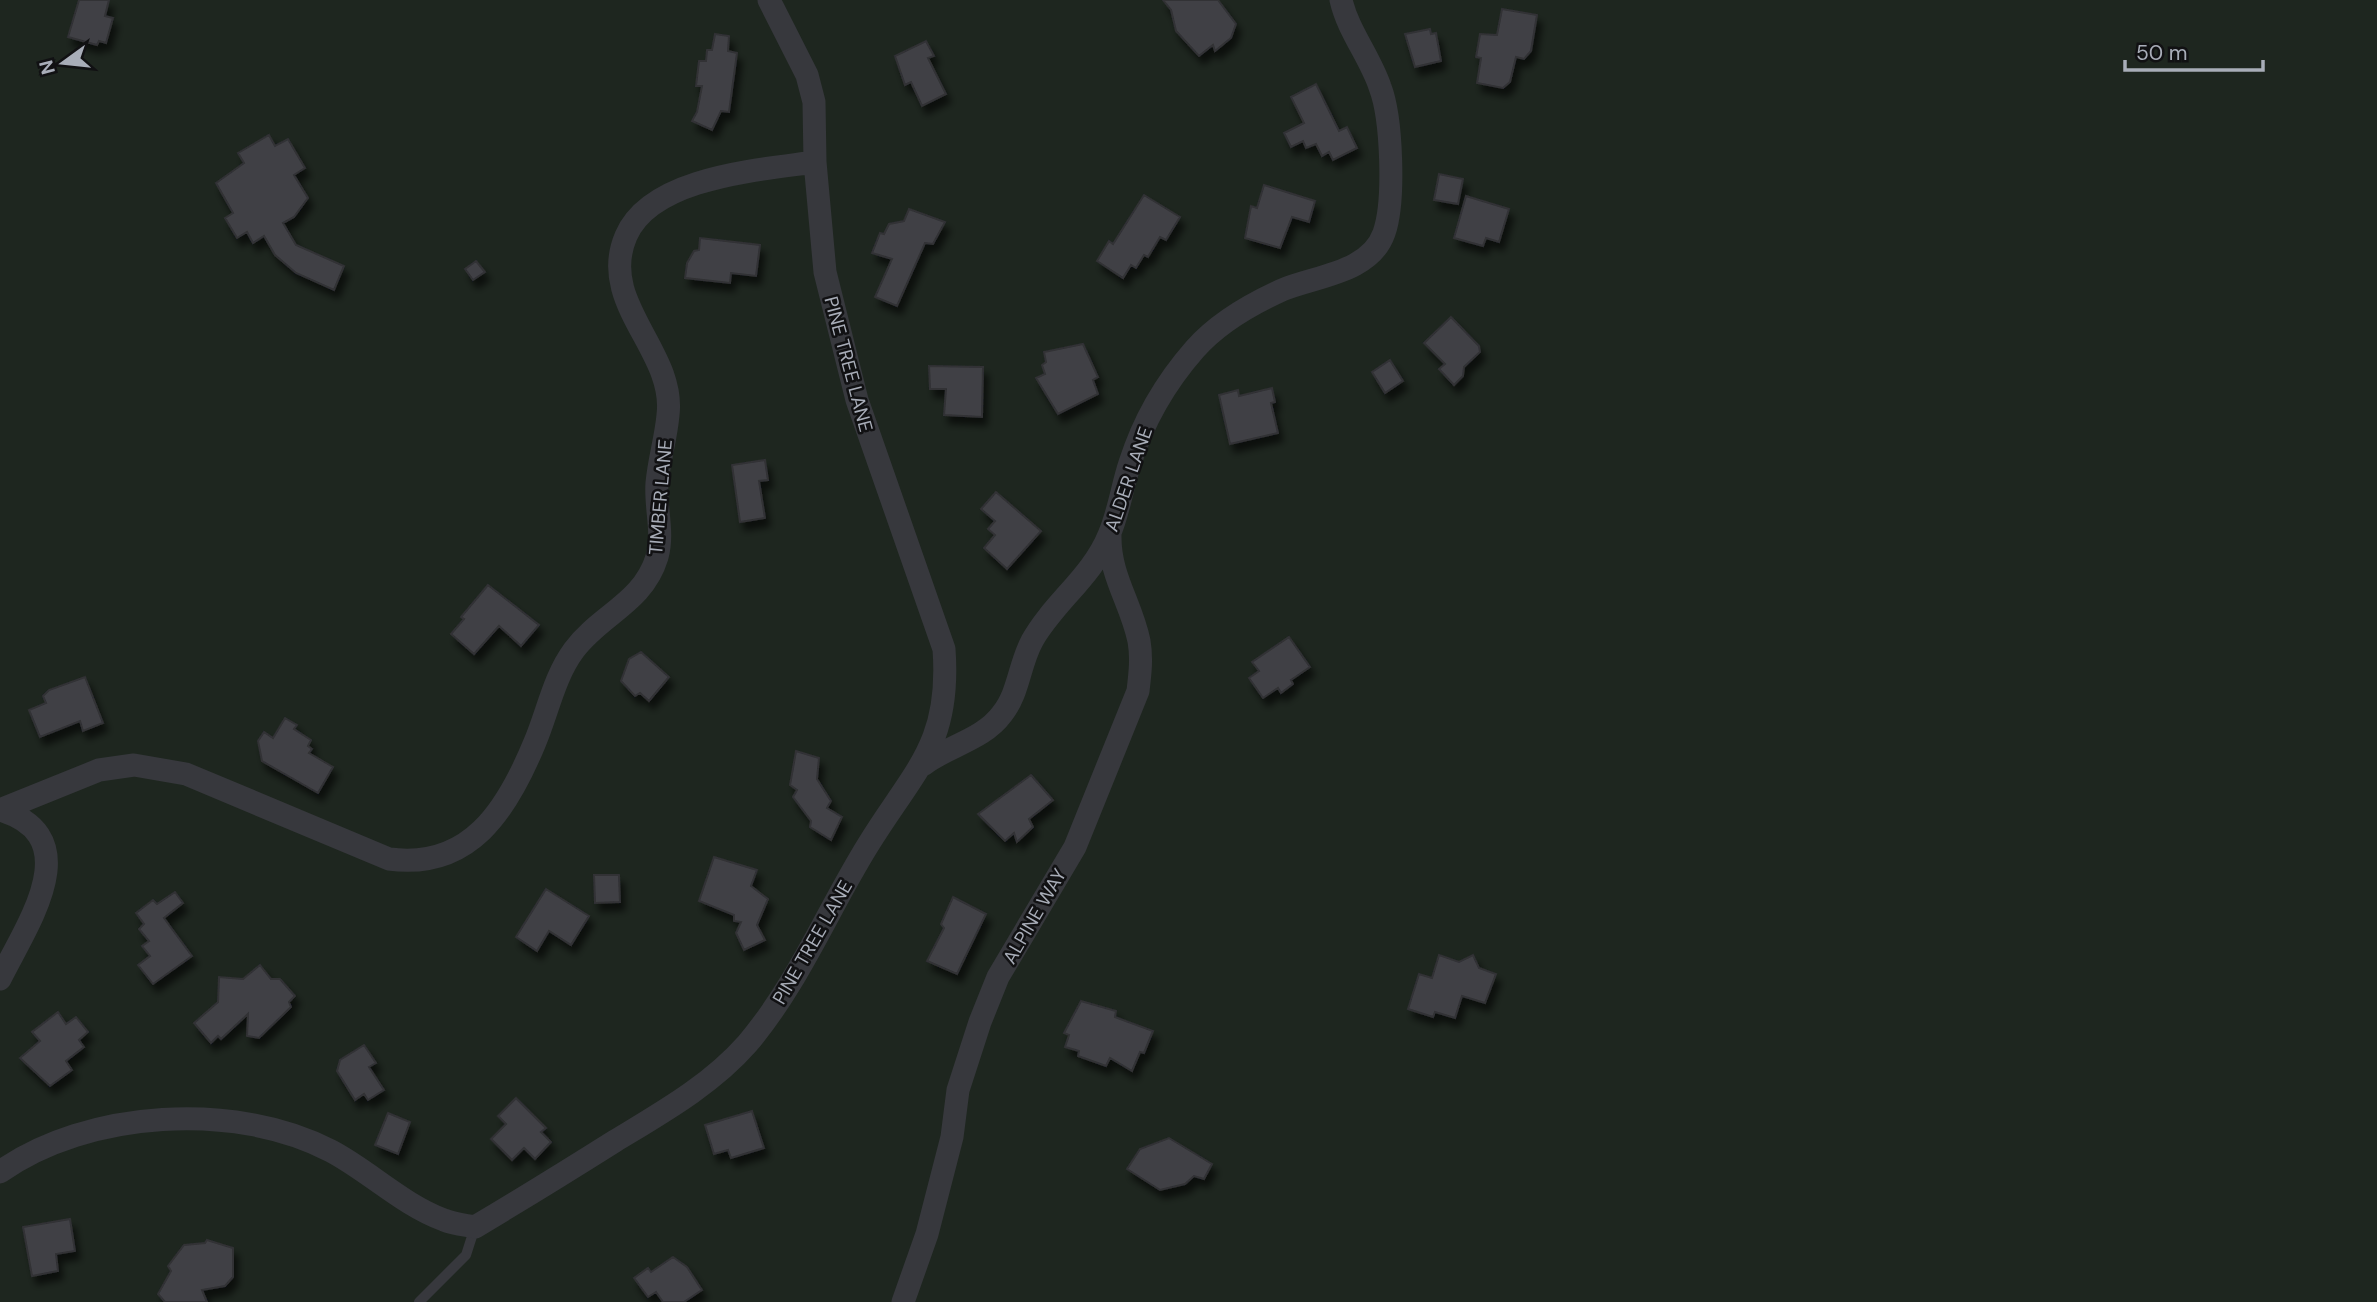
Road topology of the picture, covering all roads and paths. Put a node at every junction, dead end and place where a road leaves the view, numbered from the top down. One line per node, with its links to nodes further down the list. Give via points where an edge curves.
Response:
1 (769, 0): 3 (street, via 807,75 814,102)
2 (1341, 0): 4 (street, ALDER LANE, via 1381,87 1389,126 1389,219 1383,237 1355,265 1281,291 1233,317 1196,347 1152,410 1130,462)
3 (815, 162): 5 (street, PINE TREE LANE, via 825,272 857,400 944,649 947,689 939,727); 6 (street, TIMBER LANE, via 706,182 660,198 637,217 626,236 619,257 621,287 668,394 657,486 661,532 657,556 648,579 627,605 602,621 575,649 559,675 535,743 503,802 477,837 435,859 389,859 186,775 134,765 99,770)
4 (1110, 534): 5 (street, ALDER LANE, via 1094,564 1033,639 1002,715 986,730); 11 (street, ALPINE WAY, via 1109,557 1139,639 1138,691 1074,847 998,977 980,1022 958,1090 952,1138 927,1234)
5 (923, 765): 9 (street, PINE TREE LANE, via 865,849 783,996 746,1045 674,1105)
6 (0, 810): 7 (street, via 32,826 43,841 48,865 46,883)
7 (0, 979)
8 (0, 1172): 9 (street, via 56,1141 100,1129 164,1119 255,1124 330,1151 444,1221)
9 (475, 1227): 10 (lane, via 466,1255)
10 (419, 1302)
11 (903, 1302)

